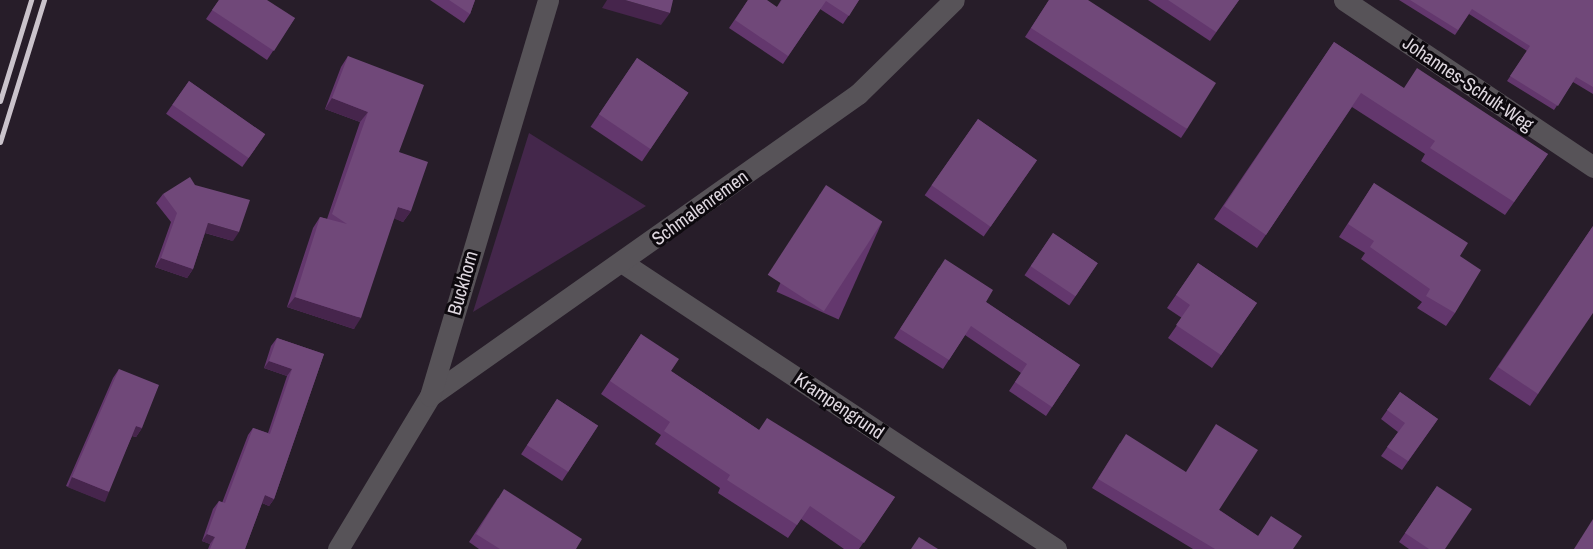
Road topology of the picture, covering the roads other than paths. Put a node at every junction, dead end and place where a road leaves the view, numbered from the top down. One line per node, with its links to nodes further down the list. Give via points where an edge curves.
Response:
1 (548, 0): 6 (street, Buckhorn)
2 (954, 0): 5 (street, Schmalenremen, via 858,94)
3 (1344, 0): 4 (street, Johannes-Schult-Weg)
4 (1593, 167)
5 (623, 263): 6 (street, Schmalenremen); 8 (street, Krampengrund)
6 (430, 396): 7 (street, Buckhorn)
7 (338, 549)
8 (1056, 549)

